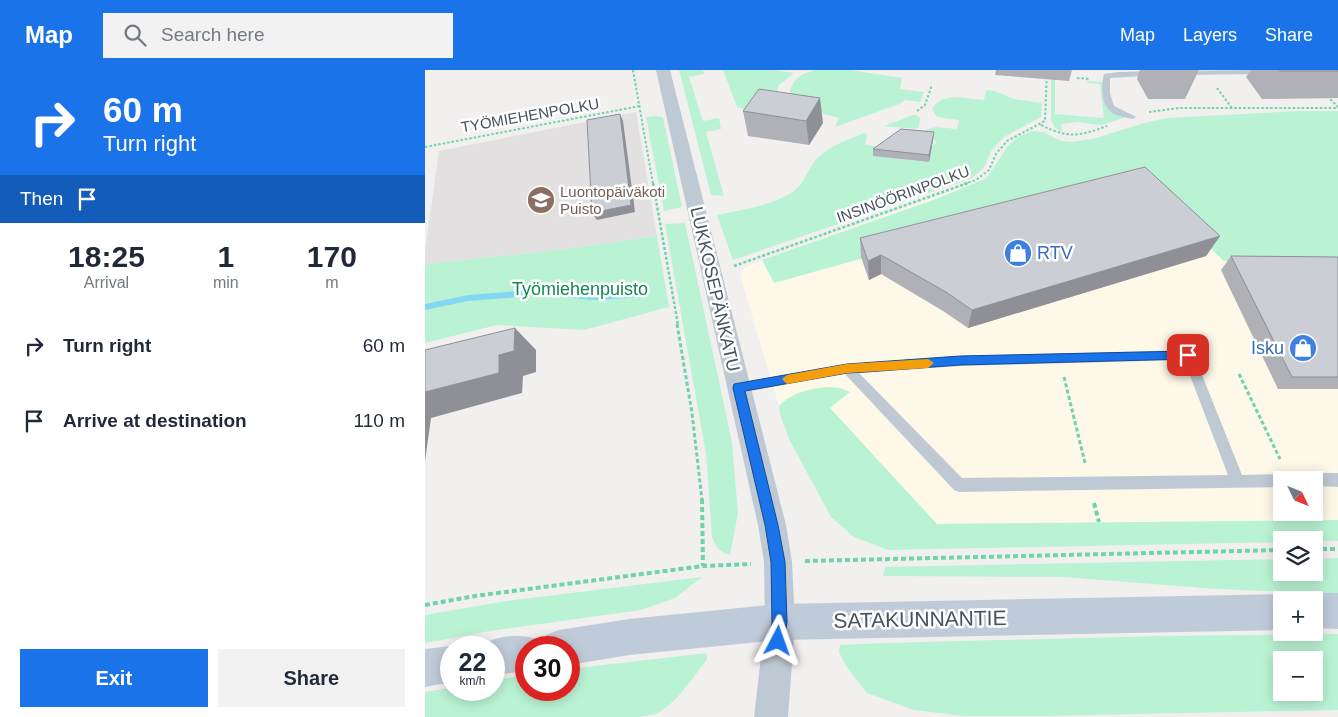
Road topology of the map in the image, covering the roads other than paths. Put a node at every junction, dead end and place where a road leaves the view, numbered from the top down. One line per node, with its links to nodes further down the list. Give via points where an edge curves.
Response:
1 (663, 70): 6 (street, LUKKOSEPÄNKATU)
2 (1119, 72): 3 (lane); 4 (lane, via 1107,76 1110,106)
3 (1271, 72)
4 (1132, 117)
5 (847, 369): 6 (lane); 9 (lane, via 959,485); 9 (lane, via 960,361 1188,355)
6 (738, 388): 14 (street, LUKKOSEPÄNKATU, via 772,525 778,562)
7 (1323, 480): 8 (lane)
8 (1338, 480)
9 (1237, 481): 10 (lane)
10 (1273, 481)
11 (1323, 611): 12 (main road)
12 (1338, 611)
13 (1273, 612): 14 (main road, SATAKUNNANTIE)
14 (780, 622): 15 (main road, SATAKUNNANTIE); 18 (street, LUKKOSEPÄNKATU)
15 (580, 645)
16 (440, 666): 17 (main road)
17 (425, 668)
18 (771, 717)

